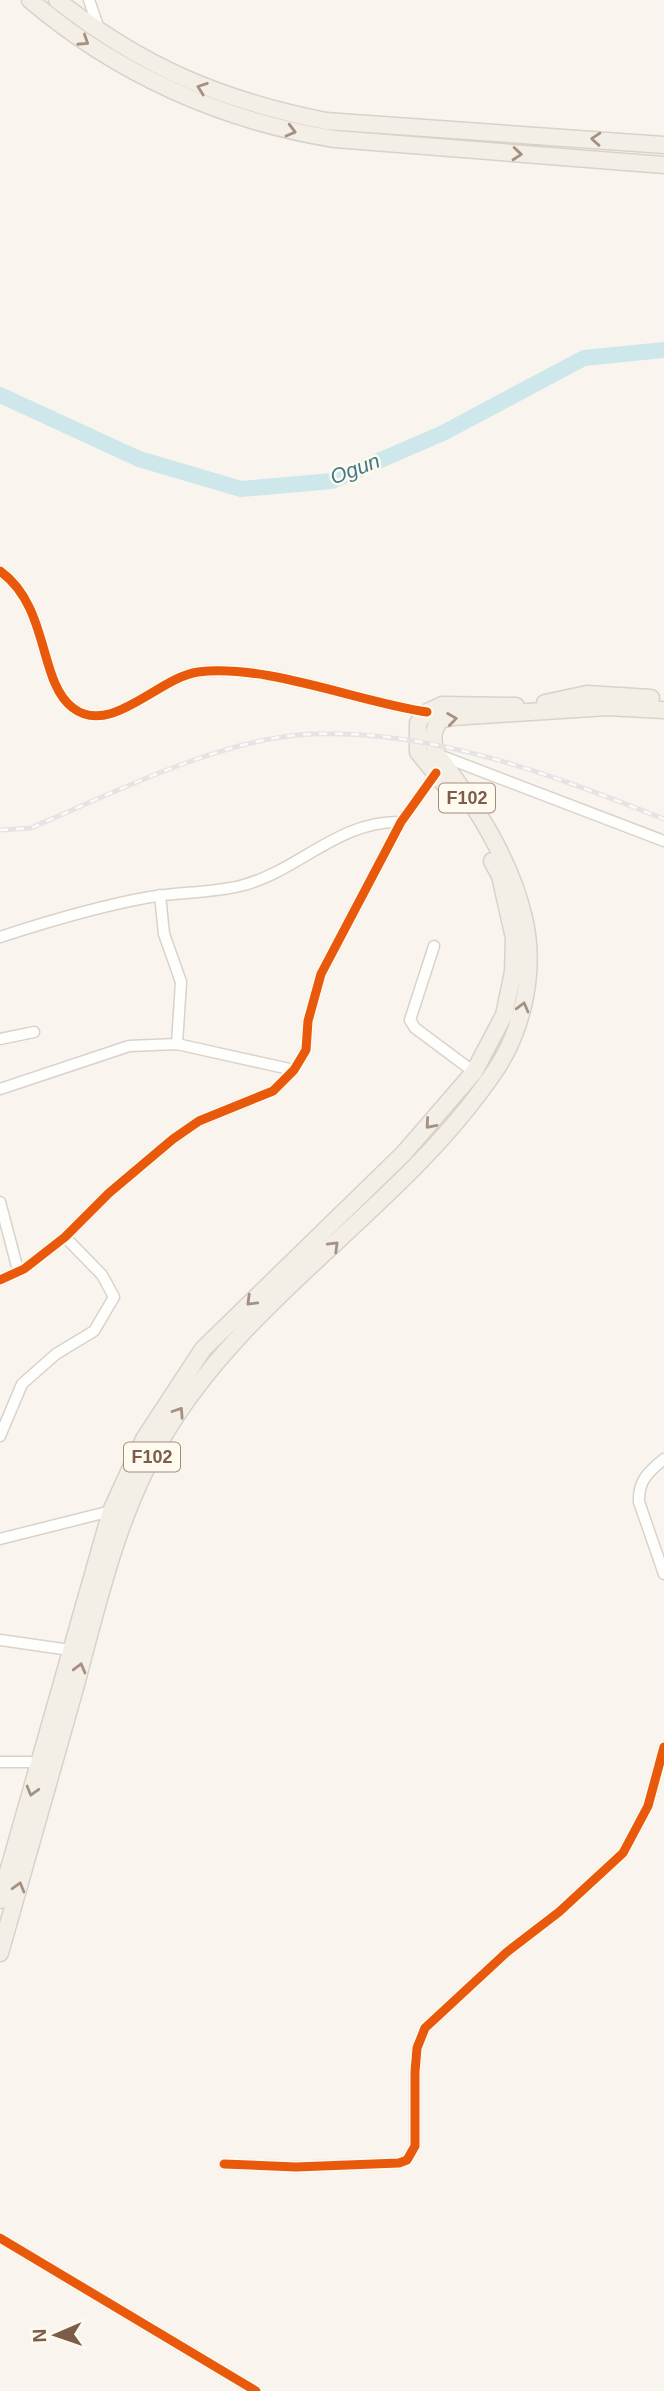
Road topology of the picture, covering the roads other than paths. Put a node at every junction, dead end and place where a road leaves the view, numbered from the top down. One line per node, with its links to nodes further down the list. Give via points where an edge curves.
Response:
1 (30, 0): 6 (main road, one-way to 6, via 86,43 166,90 295,133)
2 (57, 0): 4 (main road)
3 (89, 0): 4 (street)
4 (101, 33): 5 (main road, one-way to 4, via 314,119 194,85)
5 (664, 145)
6 (664, 165)
7 (0, 571): 10 (street, via 28,602 62,699 91,716 126,708 176,677 199,671 240,672)
8 (664, 700): 10 (main road, via 587,694 528,706 452,704)
9 (664, 710): 11 (main road, one-way to 9, via 435,728 446,718 607,707)
10 (427, 712): 12 (main road, F102, via 418,723 416,743)
11 (436, 753): 14 (street); 23 (main road, F102, one-way to 11, via 525,998 528,950 524,918 512,878 484,823)
12 (436, 773): 13 (street); 21 (main road, F102, via 475,827 500,876 514,938 504,1015)
13 (401, 822): 15 (street, via 366,824 239,886); 22 (street, via 321,974 308,1021 306,1051)
14 (664, 841)
15 (160, 895): 16 (street); 20 (street, via 164,934 181,982)
16 (0, 937)
17 (433, 946): 21 (street, via 410,1020 415,1028)
18 (34, 1032): 19 (street)
19 (0, 1039)
20 (177, 1044): 22 (street); 24 (street, via 129,1046)
21 (478, 1065): 23 (main road); 31 (main road, F102, one-way to 31, via 404,1153 203,1349 144,1439)
22 (294, 1070): 26 (street, via 273,1091 199,1122 173,1139)
23 (496, 1070): 40 (main road, F102, one-way to 23, via 119,1531 177,1412 229,1347 446,1132)
24 (0, 1088)
25 (0, 1202): 27 (street)
26 (65, 1237): 27 (street); 29 (street, via 102,1275 114,1297 94,1331 56,1354 22,1384)
27 (18, 1270): 28 (street)
28 (0, 1280)
29 (0, 1436)
30 (664, 1459): 33 (street, via 641,1481 639,1490)
31 (111, 1511): 32 (street); 35 (main road, F102)
32 (0, 1539)
33 (664, 1574)
34 (0, 1640): 35 (street)
35 (70, 1650): 38 (main road, F102)
36 (664, 1747): 41 (street, via 648,1806 623,1853 425,2028 417,2048 415,2146 407,2160 296,2167)
37 (0, 1762): 38 (street)
38 (40, 1762): 39 (main road, F102, one-way to 39)
39 (0, 1900)
40 (0, 1953)
41 (224, 2164)
42 (0, 2238): 43 (street)
43 (256, 2391)

